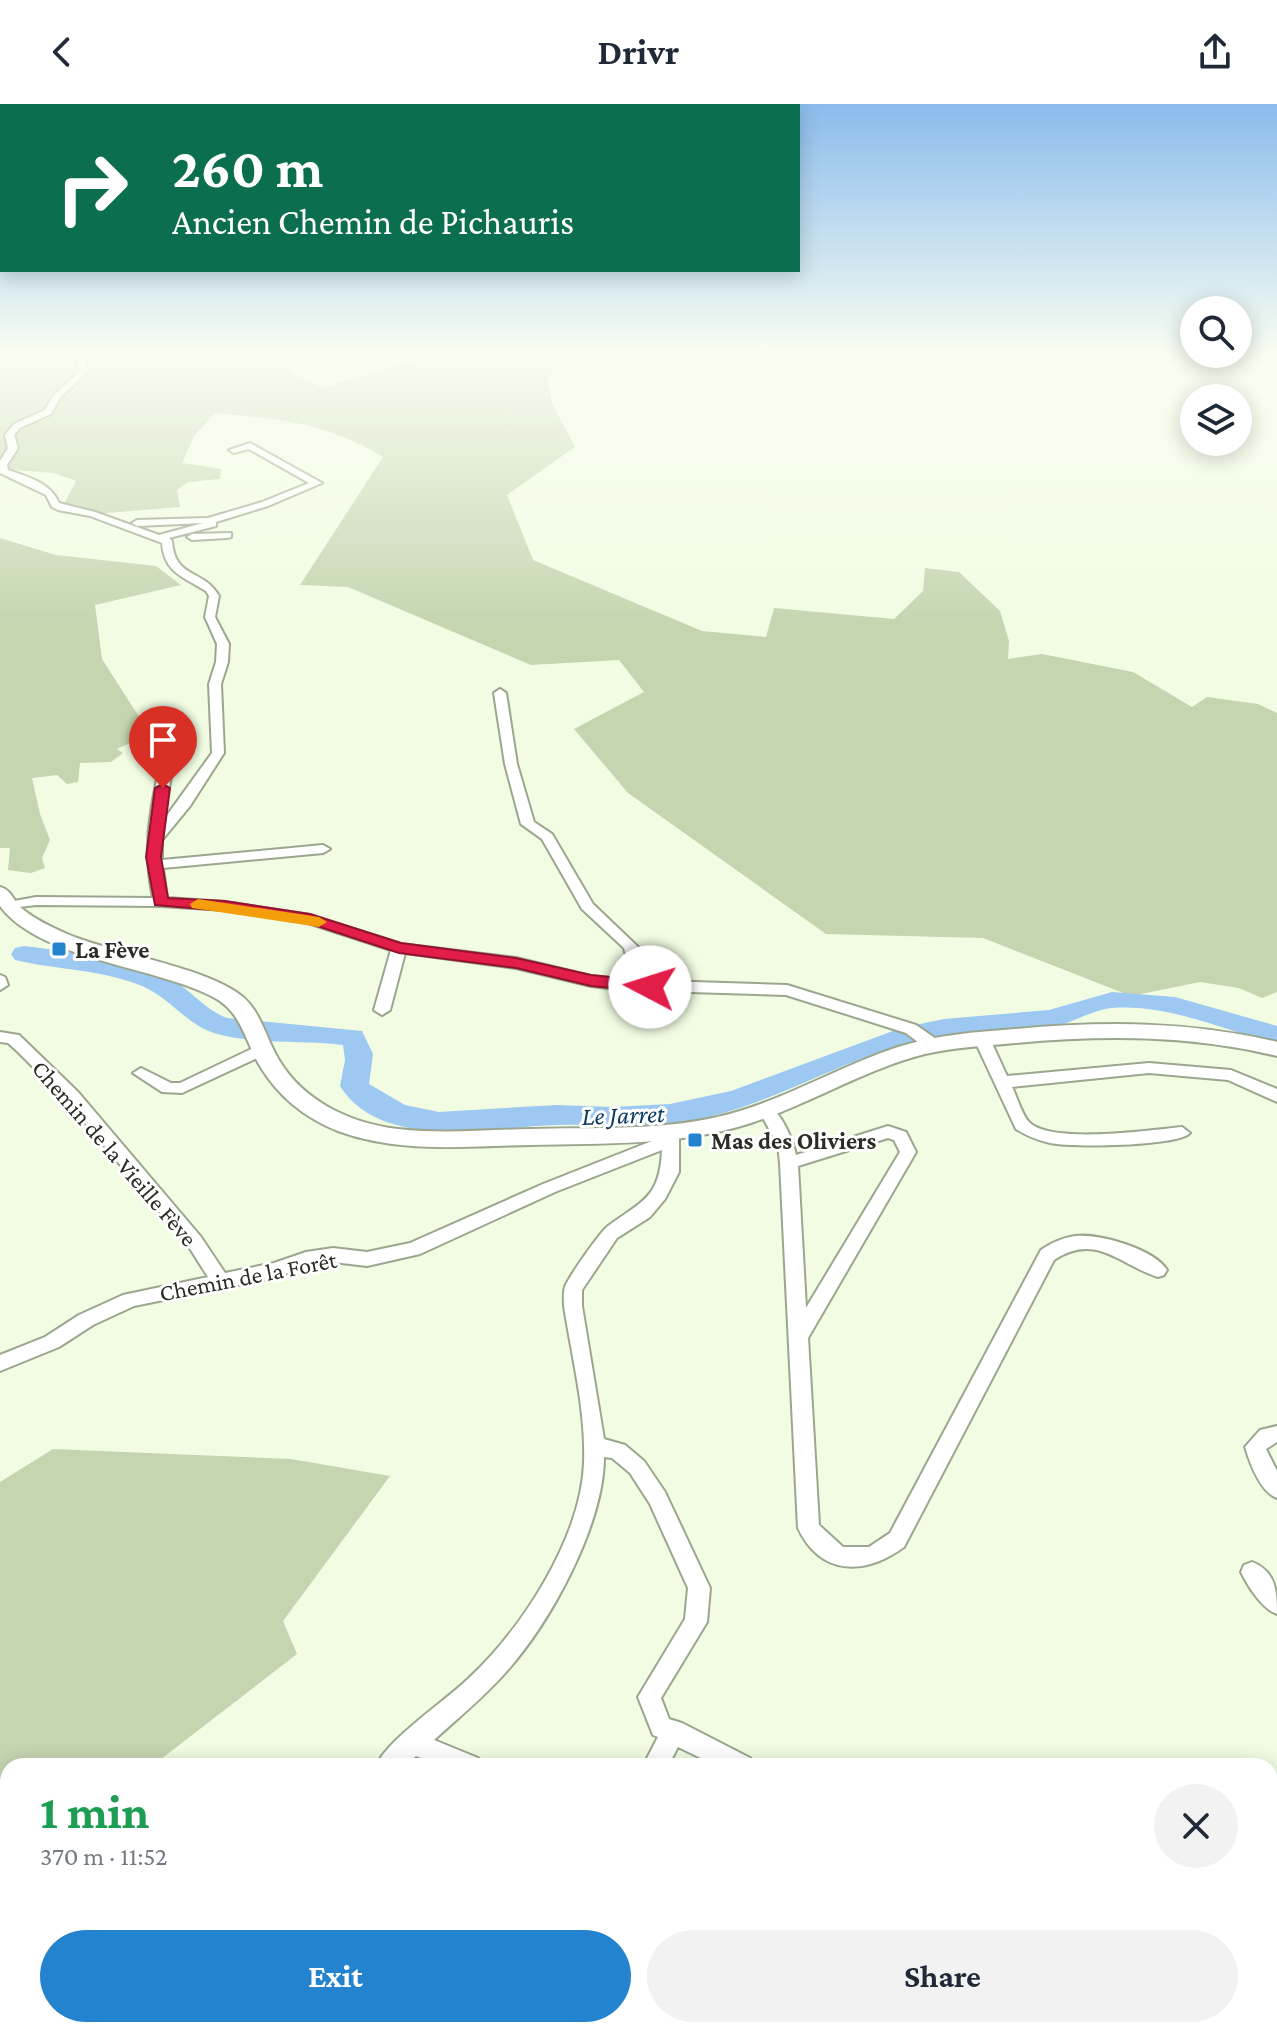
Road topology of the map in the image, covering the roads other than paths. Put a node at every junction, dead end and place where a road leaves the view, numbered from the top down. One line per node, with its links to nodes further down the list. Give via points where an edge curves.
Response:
1 (12, 445): 3 (street, via 4,472 50,493 55,505)
2 (234, 450): 4 (street, via 250,446 317,483)
3 (108, 520): 4 (street); 6 (street)
4 (208, 521): 6 (street, via 211,526)
5 (227, 535): 6 (street)
6 (164, 539): 9 (street, via 170,562 214,596 210,617 223,644 215,684 220,741 214,765)
7 (500, 693): 15 (street, via 511,764 528,824 547,837 587,906 631,947)
8 (163, 732): 9 (street, via 170,758)
9 (157, 837): 11 (street)
10 (323, 849): 11 (street)
11 (154, 865): 13 (street)
12 (2, 898): 13 (street); 17 (main road, via 19,918 48,934 207,986 239,1004)
13 (161, 902): 14 (street, via 310,919)
14 (399, 948): 15 (street, via 516,963); 16 (street)
15 (623, 985): 19 (street, via 787,990)
16 (382, 1010)
17 (257, 1036): 22 (street, via 182,1088 168,1088); 27 (main road, via 284,1084 304,1103 334,1121 385,1135)
18 (0, 1037): 30 (street, Chemin de la Vieille Fève, via 23,1047 72,1096 195,1242)
19 (923, 1038): 20 (main road); 25 (main road, via 903,1053)
20 (982, 1039): 21 (main road, via 1141,1027 1216,1035); 23 (street)
21 (1277, 1049)
22 (141, 1073)
23 (1003, 1082): 24 (street, via 1149,1068 1231,1075); 26 (street, via 1022,1125 1038,1136 1062,1140)
24 (1277, 1096)
25 (767, 1111): 27 (main road); 28 (street, via 786,1145)
26 (1182, 1133)
27 (670, 1136): 30 (street, Chemin de la Forêt, via 414,1249 367,1259 333,1255); 34 (street, via 670,1172 656,1199 611,1233 573,1289)
28 (789, 1163): 31 (street); 31 (street, via 888,1132 900,1136 908,1152)
29 (1158, 1270): 31 (street, via 1139,1257 1093,1243 1071,1243 1047,1255 897,1540 866,1560 846,1559 831,1551 809,1528)
30 (220, 1281): 32 (street, Chemin de la Forêt, via 130,1300)
31 (798, 1339)
32 (0, 1363)
33 (1277, 1434): 35 (street, via 1255,1447)
34 (594, 1446): 38 (street, via 618,1451 637,1467 658,1498 699,1588 696,1622 649,1697 661,1727); 39 (street, via 586,1514 545,1594 501,1661)
35 (1277, 1489)
36 (1252, 1572): 37 (street)
37 (1277, 1604)
38 (674, 1731): 42 (street); 43 (street)
39 (411, 1742): 40 (street); 41 (street)
40 (396, 1758)
41 (450, 1758)
42 (659, 1758)
43 (726, 1758)

